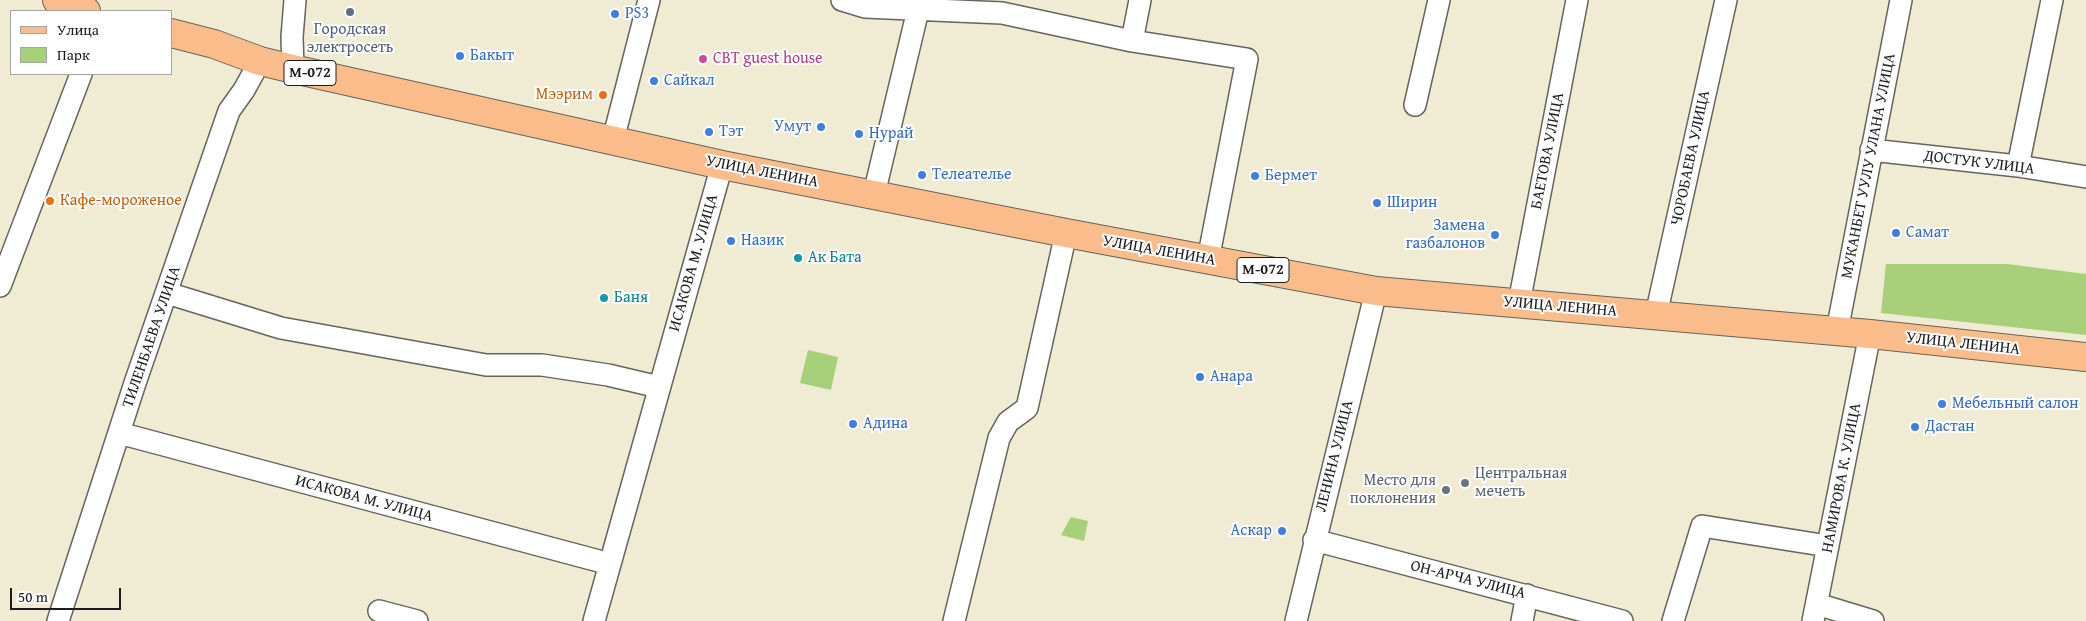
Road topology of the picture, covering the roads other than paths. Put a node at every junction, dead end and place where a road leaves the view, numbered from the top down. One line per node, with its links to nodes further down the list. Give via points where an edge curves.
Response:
1 (58, 0): 13 (main road)
2 (295, 0): 18 (street)
3 (649, 0): 21 (street)
4 (842, 0): 11 (street)
5 (1140, 0): 16 (street)
6 (1439, 0): 20 (street)
7 (1577, 0): 32 (street, БАЕТОВА УЛИЦА)
8 (1726, 0): 33 (street, ЧОРОБАЕВА УЛИЦА)
9 (1901, 0): 22 (street, МУКАНБЕТ УУЛУ УЛАНА УЛИЦА)
10 (2052, 0): 24 (street)
11 (865, 4): 14 (street)
12 (1003, 7): 14 (street); 16 (street)
13 (83, 10)
14 (918, 10): 26 (street)
15 (172, 33): 17 (main road, М-072)
16 (1132, 41): 28 (street, via 1247,59)
17 (260, 61): 18 (main road, М-072); 31 (street, ТИЛЕНБАЕВА УЛИЦА, via 228,111)
18 (293, 69): 21 (main road, УЛИЦА ЛЕНИНА / М-072)
19 (81, 75): 29 (street)
20 (1414, 105)
21 (613, 140): 23 (main road, УЛИЦА ЛЕНИНА / М-072)
22 (1871, 150): 24 (street, ДОСТУК УЛИЦА); 34 (street, МУКАНБЕТ УУЛУ УЛАНА УЛИЦА)
23 (722, 165): 26 (main road, УЛИЦА ЛЕНИНА / М-072); 37 (street, ИСАКОВА М. УЛИЦА)
24 (2018, 166): 25 (street, ДОСТУК УЛИЦА)
25 (2086, 177)
26 (874, 194): 27 (main road, УЛИЦА ЛЕНИНА / М-072)
27 (1066, 234): 28 (main road, УЛИЦА ЛЕНИНА / М-072); 48 (street, via 1027,408 1008,422 1000,438)
28 (1208, 260): 30 (main road, УЛИЦА ЛЕНИНА / М-072)
29 (0, 286)
30 (1376, 291): 32 (main road, УЛИЦА ЛЕНИНА / М-072); 39 (street, ЛЕНИНА УЛИЦА)
31 (167, 293): 37 (street, via 281,328 486,365 542,365); 38 (street, ТИЛЕНБАЕВА УЛИЦА)
32 (1518, 303): 33 (main road, УЛИЦА ЛЕНИНА / М-072)
33 (1656, 315): 34 (main road, УЛИЦА ЛЕНИНА / М-072)
34 (1836, 331): 35 (main road, УЛИЦА ЛЕНИНА / М-072)
35 (1870, 334): 36 (main road, УЛИЦА ЛЕНИНА / М-072); 40 (street, НАМИРОВА К. УЛИЦА)
36 (2086, 357)
37 (659, 387): 41 (street, ИСАКОВА М. УЛИЦА)
38 (119, 433): 41 (street, ИСАКОВА М. УЛИЦА); 45 (street, ТИЛЕНБАЕВА УЛИЦА)
39 (1314, 540): 42 (street, ОН-АРЧА УЛИЦА); 49 (street, ЛЕНИНА УЛИЦА)
40 (1828, 546): 44 (street, НАМИРОВА К. УЛИЦА); 52 (street, via 1702,526)
41 (610, 564): 47 (street, ИСАКОВА М. УЛИЦА)
42 (1527, 595): 50 (street); 51 (street, ОН-АРЧА УЛИЦА)
43 (379, 611): 46 (street)
44 (1815, 613): 53 (street)
45 (58, 621)
46 (417, 621)
47 (594, 621)
48 (954, 621)
49 (1296, 621)
50 (1522, 621)
51 (1622, 621)
52 (1673, 621)
53 (1873, 621)

